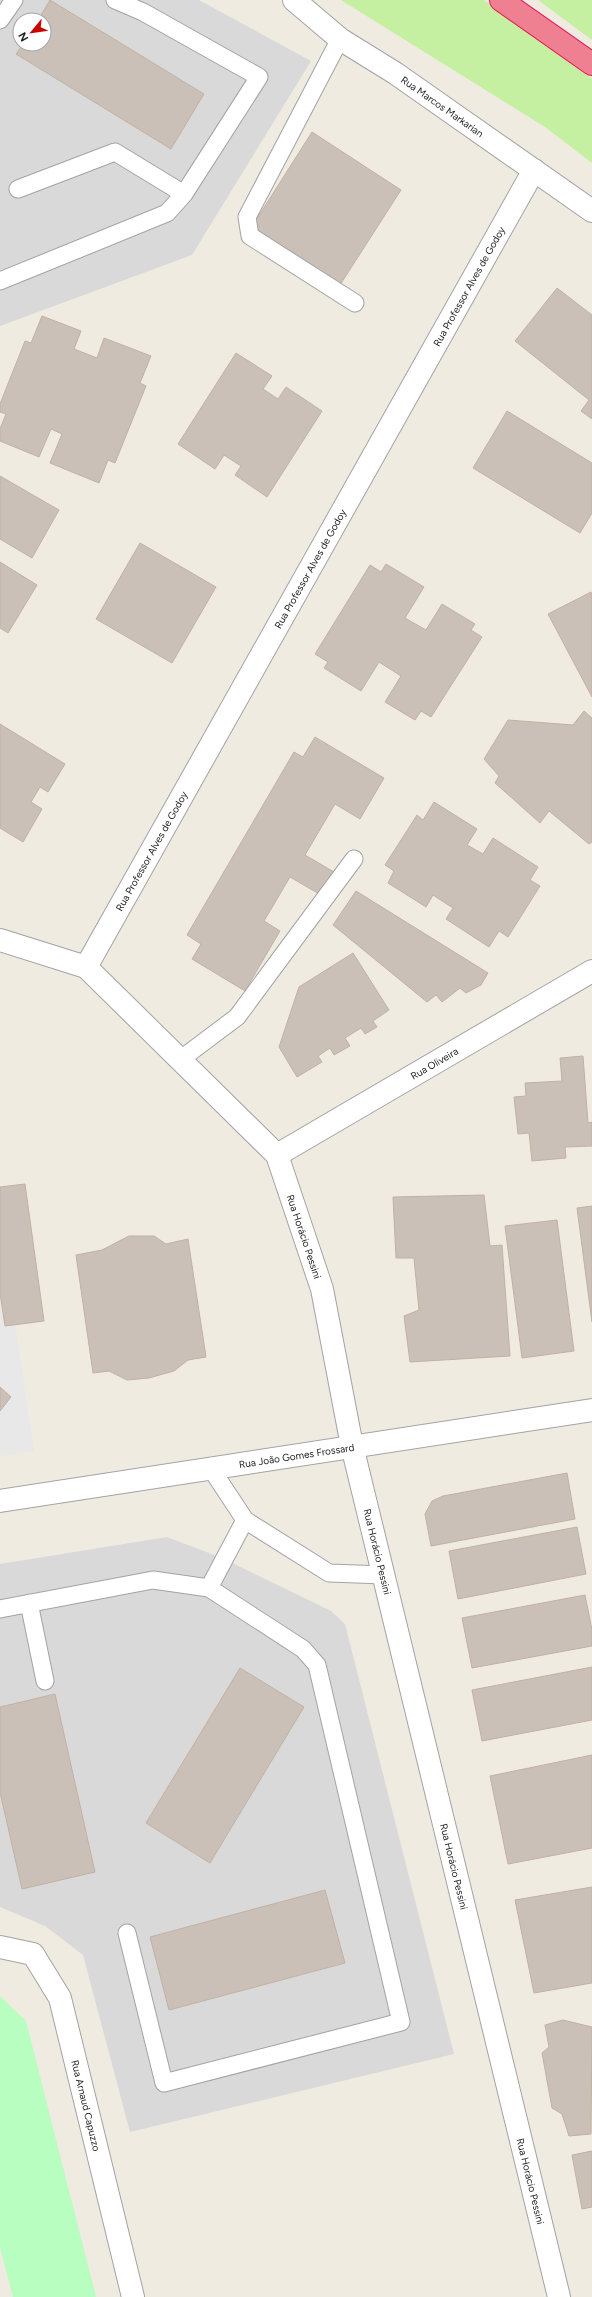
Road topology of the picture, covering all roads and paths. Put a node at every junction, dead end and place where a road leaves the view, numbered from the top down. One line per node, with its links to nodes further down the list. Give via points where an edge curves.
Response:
1 (14, 0): 5 (lane)
2 (115, 0): 10 (lane, via 143,12 259,77)
3 (294, 0): 6 (street, Rua Marcos Markarian)
4 (502, 0): 7 (highway)
5 (0, 20)
6 (340, 39): 8 (street, Rua Marcos Markarian, via 395,73); 13 (lane, via 247,217 247,226 250,236)
7 (592, 64)
8 (534, 170): 11 (street, Rua Marcos Markarian); 16 (street, Rua Professor Alves de Godoy)
9 (18, 189): 10 (lane, via 114,152)
10 (184, 194): 12 (lane, via 167,213)
11 (592, 211)
12 (0, 281)
13 (355, 303)
14 (354, 859): 18 (lane, via 237,1018)
15 (0, 940): 16 (street, Rua Horácio Pessini)
16 (86, 967): 18 (street, Rua Horácio Pessini)
17 (592, 971): 19 (street, Rua Oliveira)
18 (181, 1059): 19 (street, Rua Horácio Pessini)
19 (277, 1156): 21 (street, Rua Horácio Pessini, via 322,1289)
20 (592, 1410): 21 (street, Rua João Gomes Frossard)
21 (352, 1446): 22 (street, Rua João Gomes Frossard); 25 (street, Rua Horácio Pessini)
22 (212, 1470): 23 (street, Rua João Gomes Frossard); 24 (lane)
23 (0, 1501)
24 (245, 1520): 25 (lane, via 329,1572); 26 (lane)
25 (384, 1575): 33 (street, Rua Horácio Pessini)
26 (209, 1588): 27 (lane, via 153,1580); 30 (lane, via 303,1649 317,1665 402,2022 164,2082)
27 (29, 1603): 28 (lane); 29 (lane)
28 (0, 1609)
29 (45, 1681)
30 (126, 1933)
31 (0, 1947): 32 (street, Rua Arnaud Capuzzo, via 33,1954 60,1998)
32 (133, 2297)
33 (560, 2297)

